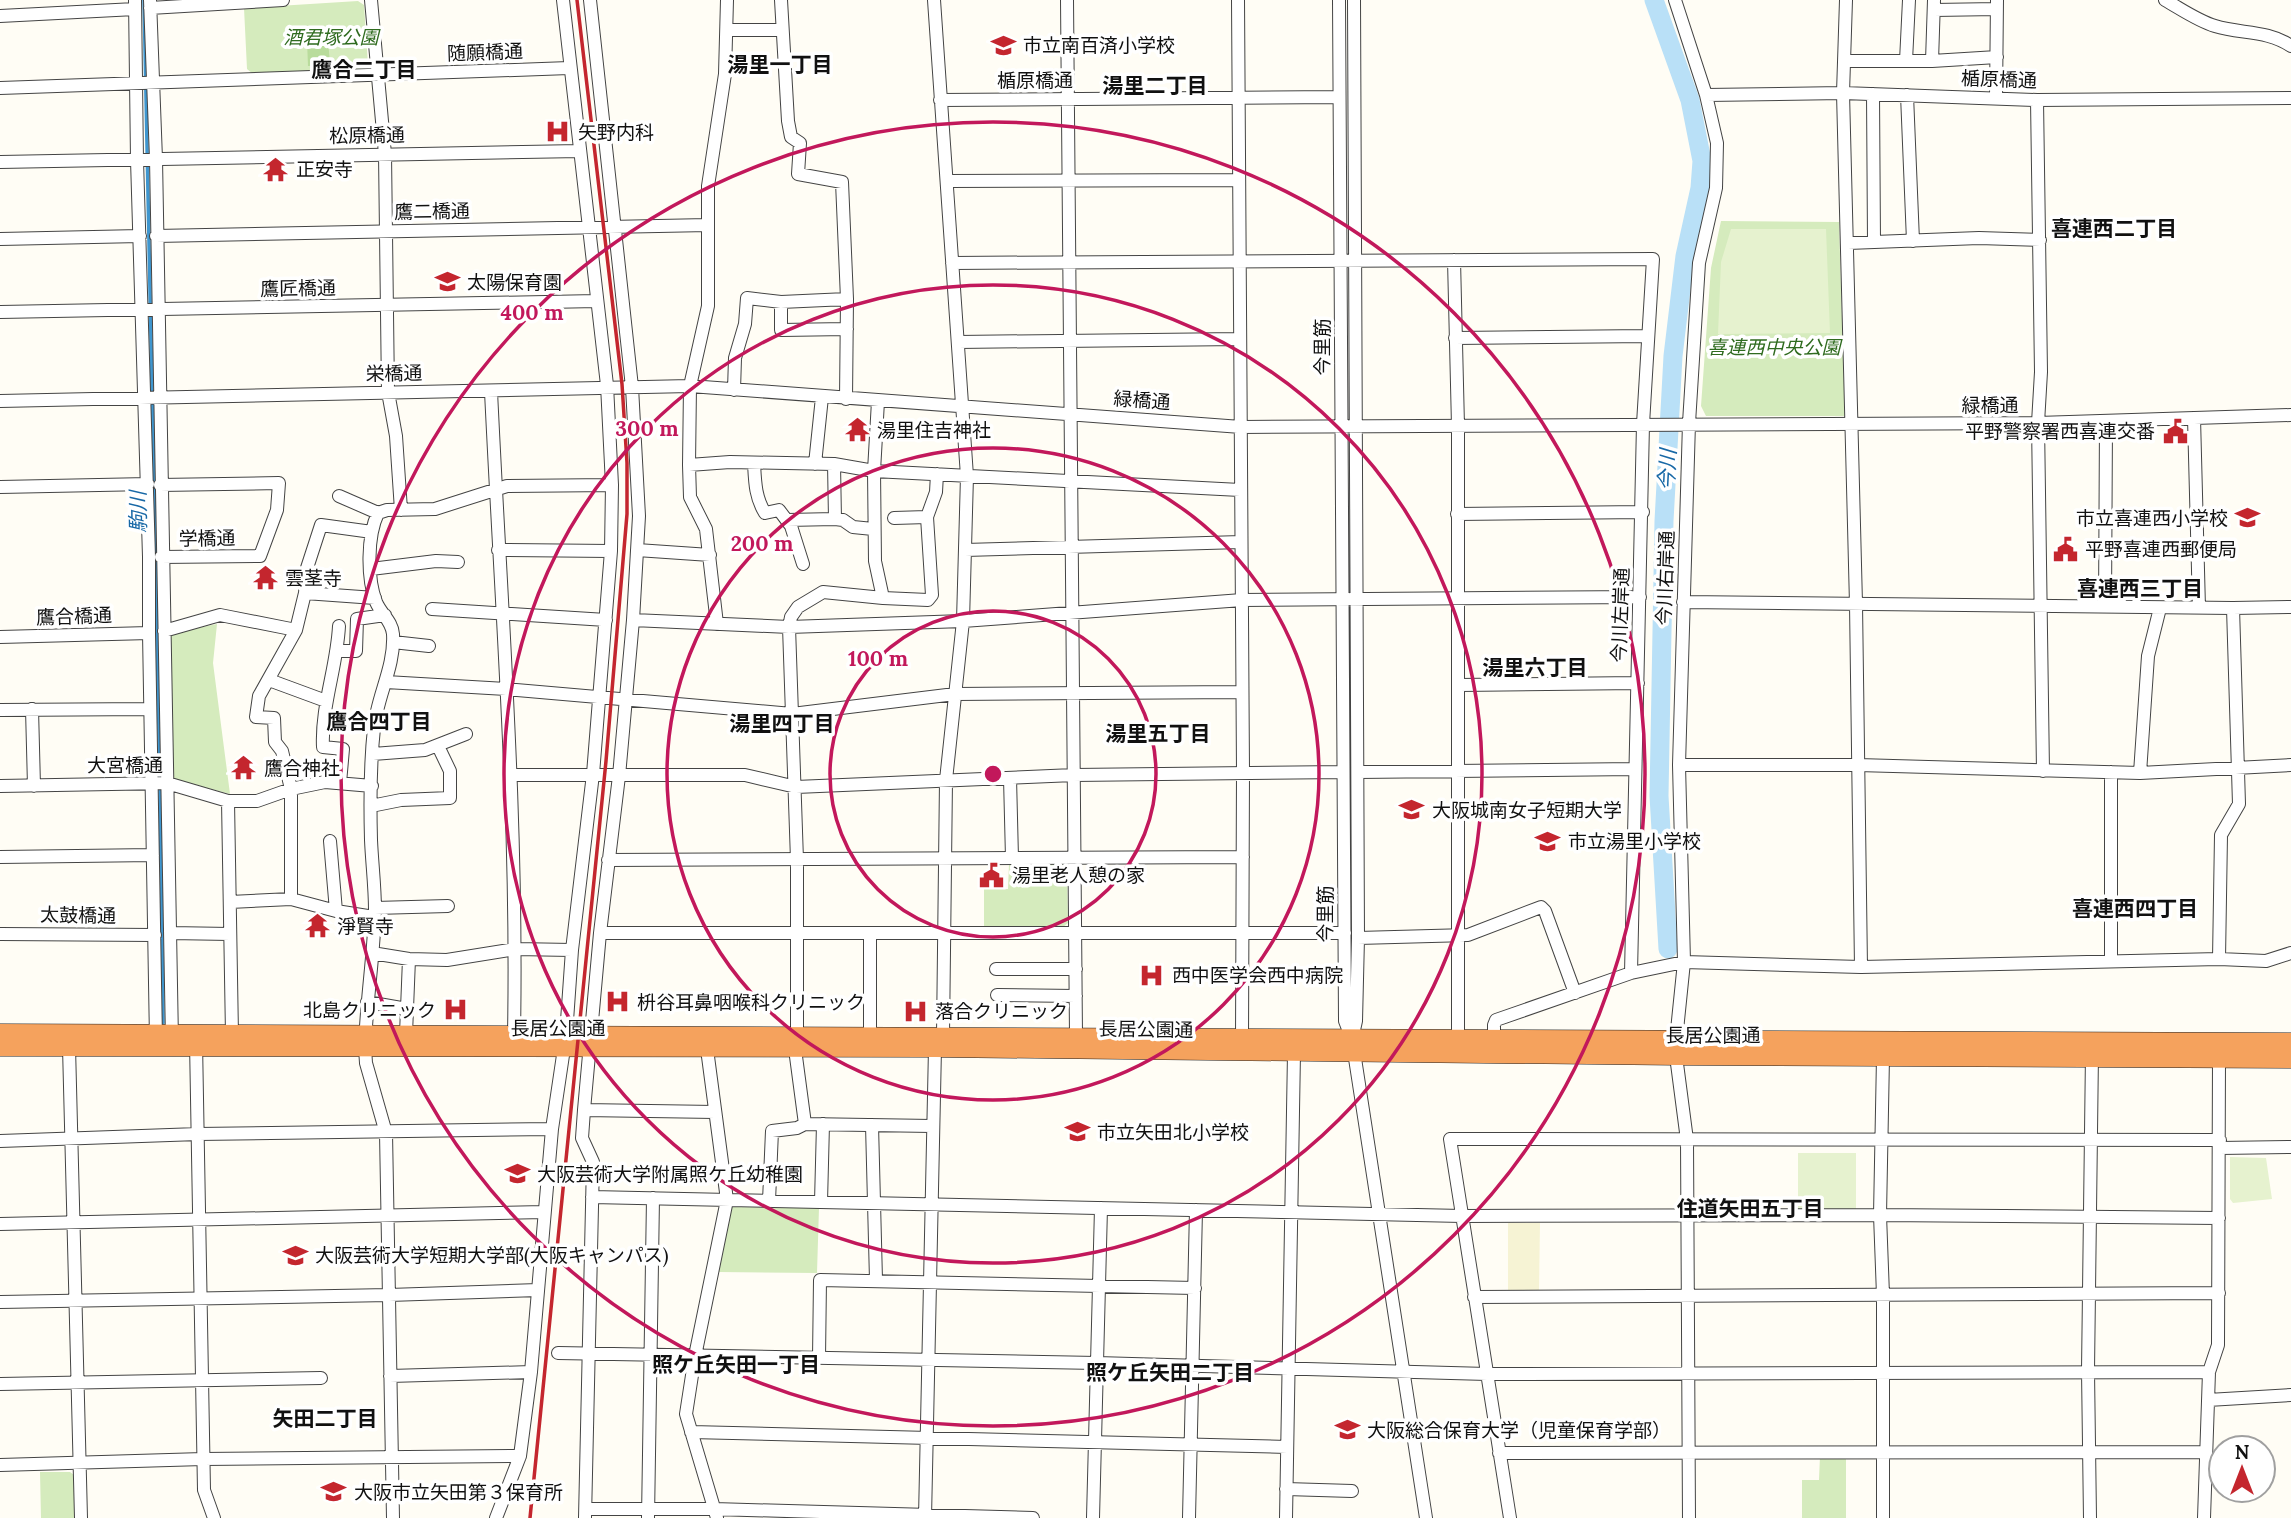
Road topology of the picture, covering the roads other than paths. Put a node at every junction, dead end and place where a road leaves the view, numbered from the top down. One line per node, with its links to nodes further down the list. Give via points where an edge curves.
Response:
1 (283, 0): 17 (street)
2 (371, 0): 29 (street)
3 (563, 0): 28 (street)
4 (590, 0): 52 (street)
5 (727, 0): 21 (street)
6 (780, 0): 22 (street)
7 (934, 0): 41 (street)
8 (1068, 0): 40 (street)
9 (1238, 0): 37 (street)
10 (1339, 0): 36 (street, 今里筋)
11 (1354, 0): 65 (street, 今里筋)
12 (1846, 0): 25 (street)
13 (1909, 0): 26 (street)
14 (2165, 0): 23 (street, via 2212,25 2262,33)
15 (1677, 3): 34 (street, 今川右岸通)
16 (135, 4): 20 (street); 30 (street)
17 (150, 4): 30 (street)
18 (1934, 5): 19 (street); 27 (street)
19 (1997, 5): 24 (street)
20 (0, 16)
21 (727, 30): 22 (street); 51 (street, via 708,186)
22 (782, 30): 67 (street, via 788,121 791,137 800,143 798,174 842,182)
23 (2291, 46)
24 (1997, 57): 27 (street); 38 (street)
25 (1844, 61): 26 (street); 32 (street)
26 (1906, 61): 27 (street)
27 (1932, 61)
28 (569, 68): 29 (street, 随願橋通); 43 (street)
29 (377, 76): 30 (street, 随願橋通); 44 (street)
30 (146, 82): 31 (street, 随願橋通); 45 (street); 46 (street)
31 (0, 88)
32 (1843, 93): 33 (street, 楯原橋通); 34 (street, 楯原橋通); 61 (street)
33 (1873, 94): 35 (street, 楯原橋通); 60 (street)
34 (1706, 95): 95 (street, 今川右岸通, via 1717,143 1716,187 1699,263)
35 (1907, 95): 38 (street, 楯原橋通); 59 (street)
36 (1339, 97): 37 (street, 楯原橋通); 65 (street, 今里筋)
37 (1238, 98): 40 (street, 楯原橋通); 48 (street)
38 (1996, 98): 42 (street, 楯原橋通)
39 (2291, 98): 42 (street, 楯原橋通)
40 (1070, 99): 41 (street, 楯原橋通); 50 (street)
41 (940, 100): 49 (street)
42 (2037, 100): 58 (street)
43 (580, 151): 44 (street, 松原橋通); 53 (street)
44 (384, 154): 45 (street, 松原橋通); 54 (street)
45 (155, 159): 46 (street, 松原橋通); 56 (street)
46 (138, 160): 47 (street); 55 (street)
47 (0, 162)
48 (1239, 180): 50 (street); 64 (street)
49 (948, 181): 50 (street); 66 (street)
50 (1070, 181): 63 (street)
51 (708, 225): 52 (street, 鷹二橋通); 79 (street, via 708,306)
52 (616, 227): 53 (street, 鷹二橋通); 80 (street)
53 (589, 228): 54 (street, 鷹二橋通); 68 (street)
54 (385, 230): 56 (street, 鷹二橋通); 70 (street)
55 (140, 236): 57 (street); 71 (street)
56 (156, 236): 71 (street)
57 (0, 239)
58 (2040, 240): 59 (street); 96 (street)
59 (1913, 241): 60 (street)
60 (1874, 242): 61 (street)
61 (1847, 243): 99 (street)
62 (1454, 260): 65 (street); 74 (street, 今川左岸通, via 1653,259); 75 (street)
63 (1070, 262): 64 (street); 66 (street); 77 (street)
64 (1240, 262): 65 (street); 76 (street)
65 (1347, 262): 98 (street, 今里筋)
66 (952, 263): 78 (street)
67 (846, 299): 69 (street); 73 (street)
68 (597, 301): 70 (street, 鷹匠橋通); 81 (street)
69 (781, 302): 73 (street, via 781,330); 82 (street, via 747,298)
70 (387, 306): 71 (street, 鷹匠橋通); 84 (street)
71 (150, 310): 72 (street, 鷹匠橋通); 86 (street)
72 (0, 312)
73 (847, 329): 87 (street)
74 (1647, 336): 75 (street); 97 (street, 今川左岸通)
75 (1455, 338): 100 (street)
76 (1239, 339): 77 (street); 101 (street)
77 (1069, 340): 78 (street); 91 (street)
78 (958, 342): 90 (street)
79 (690, 386): 80 (street, 緑橋通); 82 (street, 緑橋通); 105 (street)
80 (632, 387): 81 (street, 栄橋通); 129 (street)
81 (607, 389): 83 (street, 栄橋通); 111 (street)
82 (734, 390): 85 (street, 緑橋通)
83 (491, 391): 84 (street, 栄橋通); 113 (street)
84 (388, 392): 86 (street, 栄橋通); 116 (street)
85 (822, 397): 87 (street, 緑橋通); 103 (street)
86 (152, 398): 88 (street, 栄橋通); 110 (street)
87 (846, 399): 89 (street, 緑橋通)
88 (0, 401)
89 (878, 401): 90 (street, 緑橋通); 106 (street)
90 (963, 407): 91 (street, 緑橋通); 108 (street)
91 (1070, 415): 101 (street, 緑橋通); 109 (street)
92 (2291, 415): 93 (street, 緑橋通)
93 (2194, 418): 94 (street, 緑橋通); 150 (street)
94 (2106, 422): 96 (street, 緑橋通); 147 (street)
95 (1689, 423): 97 (street, 緑橋通); 99 (street, 緑橋通); 144 (street, 今川右岸通)
96 (2038, 423): 99 (street, 緑橋通); 146 (street)
97 (1647, 424): 100 (street, 緑橋通); 117 (street, 今川左岸通)
98 (1349, 425): 100 (street, 緑橋通); 101 (street, 緑橋通); 142 (street, 今里筋)
99 (1851, 425): 145 (street)
100 (1458, 426): 119 (street)
101 (1241, 427): 114 (street)
102 (754, 463): 103 (street); 105 (street); 123 (street, via 757,496 765,513 779,510)
103 (815, 464): 104 (street)
104 (834, 464): 106 (street); 122 (street)
105 (689, 465): 132 (street, via 690,497 706,529)
106 (874, 471): 107 (street); 124 (street)
107 (937, 474): 108 (street); 120 (street)
108 (967, 476): 109 (street); 130 (street)
109 (1070, 481): 114 (street); 127 (street)
110 (154, 485): 112 (street); 133 (street); 133 (street, 学橋通, via 279,483 277,510 260,556); 164 (street)
111 (612, 485): 113 (street); 131 (street)
112 (0, 487)
113 (496, 489): 116 (street, via 435,509); 128 (street)
114 (1240, 490): 126 (street)
115 (339, 496): 118 (street)
116 (401, 510): 118 (street)
117 (1643, 512): 119 (street); 138 (street, 今川左岸通)
118 (378, 513): 125 (street)
119 (1457, 514): 141 (street)
120 (927, 517): 121 (street); 140 (street, via 932,595 928,600)
121 (894, 518)
122 (835, 519): 123 (street); 124 (street, via 853,527)
123 (787, 520): 135 (street)
124 (873, 528): 140 (street)
125 (372, 532): 136 (street); 137 (street, via 321,524 307,568)
126 (1241, 542): 127 (street); 143 (street)
127 (1071, 548): 130 (street); 154 (street)
128 (498, 550): 131 (street); 153 (street)
129 (637, 550): 132 (street); 157 (street)
130 (965, 550): 158 (street)
131 (611, 551): 156 (street)
132 (710, 555): 159 (street)
133 (161, 557): 163 (street)
134 (458, 562): 136 (street)
135 (803, 564)
136 (371, 569): 139 (street)
137 (305, 593): 139 (street); 162 (street)
138 (1640, 597): 141 (street); 171 (street, 今川左岸通)
139 (375, 598): 155 (street)
140 (883, 598): 161 (street, via 823,592 797,607)
141 (1456, 598): 142 (street); 172 (street)
142 (1350, 599): 143 (street); 195 (street, 今里筋); 196 (street, 今里筋)
143 (1242, 600): 154 (street); 174 (street)
144 (1683, 602): 145 (street); 187 (street, 今川右岸通)
145 (1856, 604): 146 (street); 188 (street)
146 (2042, 607): 147 (street); 193 (street)
147 (2105, 607): 149 (street)
148 (2291, 607): 151 (street)
149 (2160, 608): 150 (street); 198 (street, via 2148,656)
150 (2199, 608): 151 (street)
151 (2233, 608): 190 (street)
152 (432, 609): 153 (street)
153 (501, 612): 156 (street); 173 (street)
154 (1071, 613): 158 (street); 175 (street)
155 (385, 615): 166 (street, via 392,626); 168 (street, via 357,620 356,651)
156 (606, 620): 177 (street)
157 (633, 620): 159 (street); 178 (street)
158 (963, 621): 161 (street); 176 (street)
159 (717, 624): 161 (street)
160 (338, 626): 168 (street)
161 (789, 627): 183 (street)
162 (296, 630): 163 (street, via 220,615); 169 (street)
163 (164, 631): 205 (street)
164 (149, 633): 165 (street, 鷹合橋通); 181 (street)
165 (0, 637)
166 (393, 642): 167 (street); 170 (street)
167 (429, 646)
168 (336, 651): 179 (street)
169 (269, 680): 179 (street); 211 (street, via 259,696 256,717 274,718 275,742 282,751)
170 (386, 682): 173 (street); 186 (street, via 378,704)
171 (1638, 683): 172 (street); 191 (street, 今川左岸通)
172 (1459, 685): 192 (street)
173 (506, 689): 177 (street); 200 (street)
174 (1241, 692): 175 (street); 194 (street)
175 (1073, 693): 176 (street); 201 (street)
176 (955, 694): 183 (street); 204 (street)
177 (600, 698): 178 (street); 199 (street)
178 (625, 700): 183 (street); 202 (street)
179 (326, 701): 206 (street, via 323,747 343,749)
180 (33, 709): 181 (street); 182 (street); 208 (street)
181 (150, 709): 205 (street)
182 (0, 710)
183 (792, 714): 210 (street)
184 (466, 734): 185 (street)
185 (439, 746): 186 (street); 213 (street, via 450,771 450,798)
186 (373, 754): 209 (street)
187 (1679, 765): 188 (street); 248 (street, 今川右岸通)
188 (1858, 765): 193 (street); 249 (street)
189 (2291, 765): 190 (street)
190 (2236, 767): 198 (street); 246 (street, via 2239,804 2221,835)
191 (1635, 769): 192 (street); 252 (street, 今川左岸通)
192 (1460, 771): 196 (street); 239 (street)
193 (2043, 771): 197 (street)
194 (1243, 772): 195 (street); 201 (street); 217 (street)
195 (1343, 772): 234 (street, 今里筋)
196 (1358, 772): 240 (street, 今里筋)
197 (2111, 772): 198 (street); 247 (street)
198 (2140, 773)
199 (593, 774): 200 (street); 202 (street); 242 (street)
200 (511, 775): 241 (street)
201 (1073, 775): 203 (street); 219 (street)
202 (618, 776): 210 (street, via 745,775); 221 (street)
203 (1010, 778): 204 (street); 218 (street)
204 (946, 780): 210 (street); 220 (street)
205 (160, 783): 208 (street, 大宮橋通); 212 (street, 大宮橋通); 215 (street); 231 (street)
206 (340, 783): 209 (street, 大宮橋通); 211 (street, 大宮橋通)
207 (0, 786): 208 (street, 大宮橋通)
208 (34, 786)
209 (372, 786): 213 (street)
210 (796, 787): 222 (street)
211 (291, 789): 212 (street, 大宮橋通, via 257,801); 223 (street)
212 (228, 801): 224 (street)
213 (371, 806): 227 (street)
214 (330, 841): 226 (street)
215 (153, 855): 216 (street); 238 (street)
216 (0, 857)
217 (1242, 857): 219 (street); 230 (street)
218 (1012, 858): 219 (street); 220 (street)
219 (1074, 858): 229 (street)
220 (946, 859): 222 (street); 228 (street)
221 (608, 860): 222 (street); 232 (street)
222 (797, 860): 237 (street)
223 (291, 899): 224 (street); 226 (street)
224 (230, 902): 236 (street)
225 (448, 905): 227 (street)
226 (336, 911): 227 (street)
227 (375, 913): 243 (street)
228 (946, 932): 229 (street); 233 (street); 273 (street)
229 (1074, 932): 230 (street); 251 (street)
230 (1242, 932): 234 (street); 264 (street)
231 (170, 933): 236 (street); 267 (street)
232 (600, 933): 237 (street); 271 (street)
233 (870, 933): 237 (street); 262 (street)
234 (1345, 933): 276 (street, 今里筋, via 1345,1021)
235 (0, 934): 238 (street, 太鼓橋通)
236 (230, 934): 261 (street)
237 (797, 934): 272 (street)
238 (155, 935): 267 (street)
239 (1458, 935): 240 (street); 253 (street, via 1541,907); 265 (street)
240 (1358, 937): 276 (street, 今里筋)
241 (515, 949): 242 (street); 245 (street, via 447,960); 260 (street)
242 (572, 950): 270 (street)
243 (372, 953): 245 (street); 256 (street)
244 (2291, 953): 246 (street, via 2266,961)
245 (409, 959): 257 (street)
246 (2219, 959): 247 (street)
247 (2111, 961): 249 (street)
248 (1684, 962): 249 (street); 252 (street); 278 (street, 今川右岸通)
249 (1861, 967)
250 (996, 969): 251 (street)
251 (1076, 969): 255 (street)
252 (1631, 973): 253 (street)
253 (1575, 993): 266 (street, via 1496,1020)
254 (997, 995): 255 (street)
255 (1076, 996): 263 (street)
256 (368, 1002): 257 (street); 269 (street)
257 (407, 1009): 259 (street)
258 (0, 1033): 267 (highway, 長居公園通)
259 (406, 1034): 260 (highway, 長居公園通); 269 (highway, 長居公園通)
260 (514, 1034): 270 (highway, 長居公園通)
261 (232, 1035): 268 (highway, 長居公園通); 269 (highway, 長居公園通)
262 (870, 1035): 272 (highway, 長居公園通); 273 (highway, 長居公園通)
263 (1076, 1036): 264 (highway, 長居公園通); 273 (highway, 長居公園通)
264 (1242, 1039): 276 (highway, 長居公園通)
265 (1458, 1040): 266 (highway, 長居公園通); 276 (highway, 長居公園通)
266 (1494, 1040): 278 (highway, 長居公園通)
267 (164, 1041): 268 (highway, 長居公園通); 277 (highway, 長居公園通)
268 (196, 1041): 269 (highway, 長居公園通); 293 (street)
269 (365, 1041): 270 (highway, 長居公園通); 292 (street, via 366,1063)
270 (565, 1042): 271 (highway, 長居公園通); 291 (street)
271 (589, 1042): 272 (highway, 長居公園通); 279 (highway, 長居公園通); 285 (street)
272 (796, 1042): 273 (highway, 長居公園通); 279 (highway, 長居公園通); 287 (street)
273 (939, 1042): 281 (highway, 長居公園通); 290 (street)
274 (2291, 1042): 280 (highway, 長居公園通)
275 (0, 1046): 277 (highway, 長居公園通)
276 (1353, 1046): 278 (highway, 長居公園通); 281 (highway, 長居公園通); 312 (street)
277 (69, 1047): 294 (street)
278 (1676, 1048): 280 (highway, 長居公園通); 282 (highway, 長居公園通); 296 (street, 今川右岸通)
279 (707, 1049): 286 (street)
280 (2092, 1050): 282 (highway, 長居公園通); 283 (highway, 長居公園通); 297 (street)
281 (1294, 1053): 310 (street)
282 (1883, 1057): 295 (street)
283 (2219, 1058): 284 (highway, 長居公園通); 299 (street)
284 (2291, 1059)
285 (584, 1110): 286 (street); 301 (street, via 582,1138 593,1162)
286 (715, 1112): 303 (street)
287 (806, 1124): 288 (street); 304 (street, via 772,1131)
288 (823, 1124): 289 (street); 305 (street)
289 (872, 1125): 290 (street); 306 (street)
290 (932, 1126): 307 (street)
291 (552, 1129): 292 (street); 311 (street)
292 (386, 1133): 293 (street); 315 (street)
293 (198, 1134): 294 (street); 319 (street)
294 (72, 1139): 298 (street); 320 (street)
295 (1882, 1139): 296 (street); 297 (street); 314 (street)
296 (1687, 1140): 313 (street, 今川右岸通); 316 (street, via 1450,1139)
297 (2091, 1140): 299 (street); 317 (street)
298 (0, 1141)
299 (2220, 1144): 300 (street); 318 (street)
300 (2291, 1147)
301 (592, 1197): 302 (street); 337 (street)
302 (653, 1198): 303 (street); 338 (street)
303 (727, 1200): 304 (street); 339 (street)
304 (769, 1201): 305 (street)
305 (821, 1202): 306 (street)
306 (875, 1203): 307 (street); 322 (street)
307 (931, 1205): 308 (street); 323 (street)
308 (1101, 1208): 309 (street); 324 (street)
309 (1196, 1210): 310 (street); 325 (street)
310 (1291, 1211): 312 (street); 344 (street)
311 (544, 1212): 315 (street); 326 (street)
312 (1379, 1214): 316 (street); 345 (street)
313 (1687, 1215): 314 (street); 316 (street); 328 (street, 今川右岸通)
314 (1880, 1215): 317 (street); 331 (street)
315 (387, 1216): 319 (street); 330 (street)
316 (1462, 1216): 332 (street)
317 (2090, 1218): 318 (street); 329 (street)
318 (2218, 1218): 327 (street)
319 (198, 1220): 320 (street); 333 (street)
320 (72, 1222): 321 (street); 334 (street)
321 (0, 1224)
322 (876, 1280): 323 (street); 340 (street, via 820,1280)
323 (929, 1281): 324 (street); 341 (street)
324 (1099, 1285): 325 (street); 342 (street)
325 (1195, 1288): 343 (street)
326 (538, 1290): 330 (street); 346 (street)
327 (2219, 1293): 329 (street); 347 (street, via 2218,1345)
328 (1687, 1294): 331 (street); 332 (street); 348 (street, 今川右岸通)
329 (2089, 1294): 331 (street); 350 (street)
330 (389, 1295): 333 (street); 352 (street)
331 (1883, 1295): 349 (street)
332 (1474, 1297): 351 (street)
333 (200, 1299): 334 (street); 354 (street)
334 (75, 1300): 335 (street); 355 (street)
335 (0, 1302)
336 (558, 1353): 337 (street)
337 (588, 1354): 338 (street); 378 (street)
338 (649, 1355): 339 (street); 376 (street)
339 (695, 1356): 340 (street); 359 (street, via 686,1415)
340 (819, 1358): 341 (street)
341 (928, 1360): 342 (street); 360 (street)
342 (1097, 1363): 343 (street); 361 (street)
343 (1194, 1366): 344 (street); 362 (street)
344 (1287, 1368): 345 (street); 363 (street)
345 (1404, 1370): 351 (street); 389 (street)
346 (531, 1372): 352 (street); 369 (street)
347 (2209, 1372): 350 (street); 358 (street)
348 (1688, 1373): 349 (street); 351 (street); 367 (street, 今川右岸通)
349 (1883, 1373): 350 (street); 364 (street)
350 (2088, 1373): 368 (street)
351 (1487, 1374): 366 (street)
352 (390, 1376): 370 (street)
353 (321, 1378): 354 (street)
354 (202, 1381): 355 (street); 371 (street)
355 (78, 1383): 356 (street); 372 (street)
356 (0, 1384)
357 (2291, 1395): 358 (street)
358 (2208, 1400): 365 (street)
359 (691, 1432): 360 (street); 377 (street)
360 (926, 1438): 361 (street); 380 (street)
361 (1095, 1441): 362 (street); 386 (street)
362 (1190, 1444): 363 (street); 387 (street)
363 (1287, 1447): 374 (street)
364 (1883, 1451): 367 (street); 368 (street); 392 (street)
365 (2206, 1452): 368 (street); 394 (street)
366 (1499, 1453): 367 (street); 390 (street)
367 (1688, 1453): 391 (street, 今川右岸通)
368 (2090, 1453): 393 (street)
369 (520, 1456): 370 (street); 384 (street)
370 (392, 1458): 371 (street); 383 (street)
371 (203, 1460): 372 (street); 382 (street, via 204,1490)
372 (79, 1463): 373 (street); 381 (street)
373 (0, 1465)
374 (1286, 1489): 375 (street); 388 (street)
375 (1352, 1491)
376 (648, 1513): 377 (street); 378 (street)
377 (716, 1513): 379 (street)
378 (586, 1514)
379 (831, 1515): 380 (street)
380 (925, 1516): 385 (street)
381 (81, 1518)
382 (214, 1518)
383 (393, 1518)
384 (496, 1518)
385 (1032, 1518)
386 (1093, 1518)
387 (1189, 1518)
388 (1286, 1518)
389 (1426, 1518)
390 (1510, 1518)
391 (1689, 1518)
392 (1883, 1518)
393 (2090, 1518)
394 (2204, 1518)

